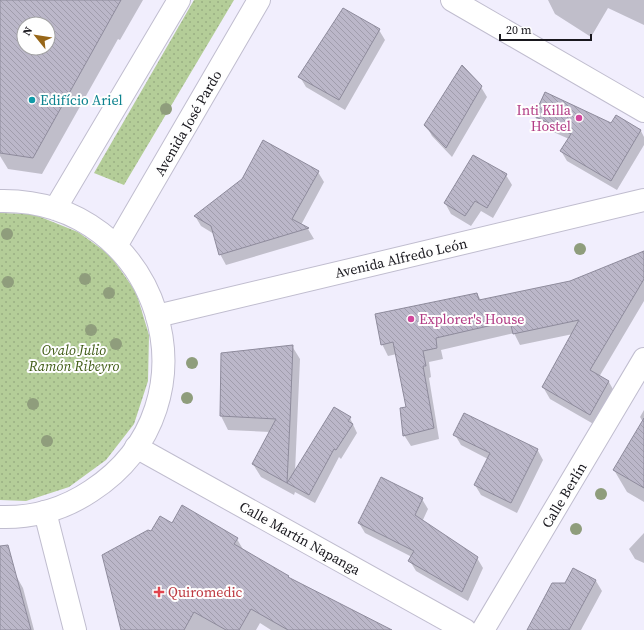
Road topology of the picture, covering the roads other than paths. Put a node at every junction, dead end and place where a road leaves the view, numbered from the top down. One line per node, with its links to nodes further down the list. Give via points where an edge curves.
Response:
1 (179, 0): 7 (street)
2 (259, 0): 8 (street, Avenida José Pardo)
3 (452, 0): 4 (street)
4 (644, 111)
5 (644, 200): 9 (street, Avenida Alfredo León)
6 (0, 201): 7 (street, via 26,202)
7 (55, 209): 8 (street, via 96,229)
8 (116, 246): 9 (street, via 142,279)
9 (157, 316): 11 (street, via 163,345 160,388 152,416)
10 (644, 360): 16 (street, Calle Berlín)
11 (136, 447): 12 (street, via 118,469 96,488 72,502); 15 (street, Calle Martín Napanga)
12 (45, 512): 13 (street); 14 (street)
13 (0, 517)
14 (75, 630)
15 (464, 630)
16 (483, 630)

